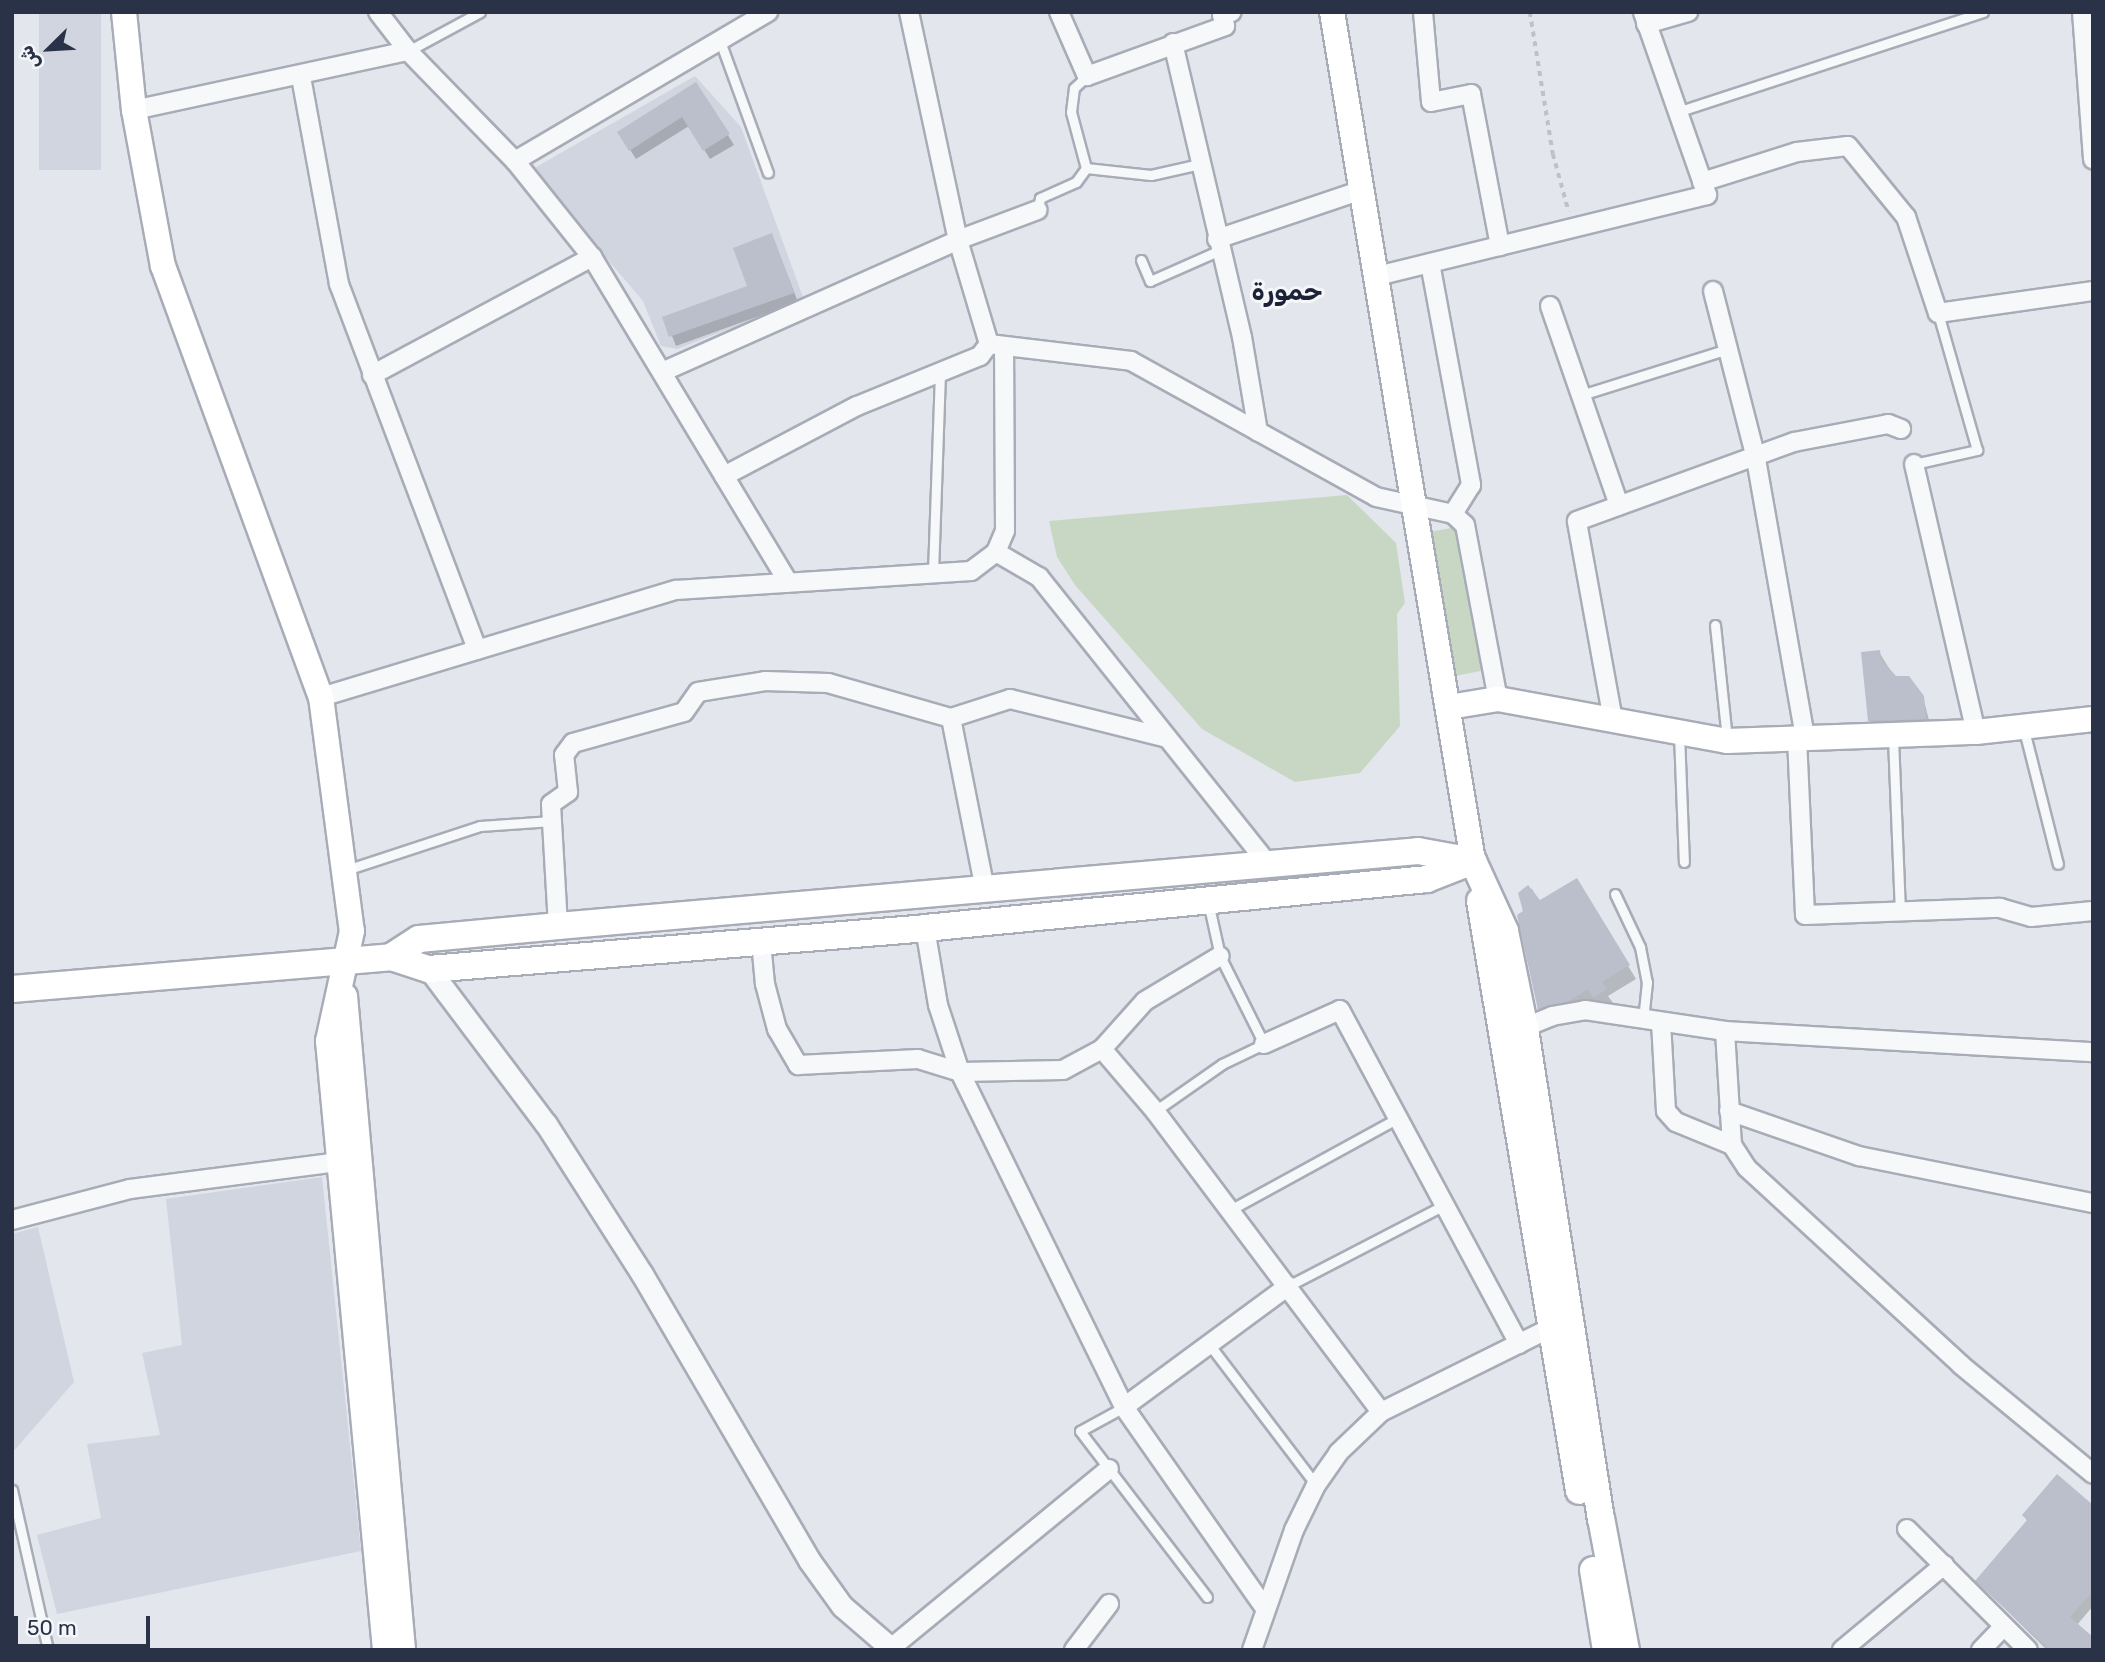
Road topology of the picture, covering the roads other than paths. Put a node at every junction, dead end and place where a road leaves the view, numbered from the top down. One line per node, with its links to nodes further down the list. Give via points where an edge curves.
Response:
1 (124, 12): 19 (main road)
2 (378, 12): 16 (street)
3 (480, 12): 16 (lane)
4 (768, 12): 14 (street)
5 (909, 12): 29 (street)
6 (1059, 12): 17 (street)
7 (1232, 12): 15 (street, via 1222,15 1225,26)
8 (1332, 12): 27 (main road)
9 (1423, 12): 31 (street, via 1432,102 1471,94)
10 (1688, 12): 13 (street)
11 (1983, 12): 20 (lane)
12 (2082, 12): 21 (street)
13 (1644, 18): 20 (street)
14 (720, 41): 22 (street); 25 (lane)
15 (1173, 43): 17 (street); 23 (street)
16 (408, 51): 18 (street); 22 (street)
17 (1087, 76): 24 (lane, via 1074,88 1071,112)
18 (300, 77): 19 (street); 44 (street, via 339,284)
19 (134, 110): 59 (main road, via 163,267)
20 (1677, 112): 26 (street)
21 (2093, 160)
22 (515, 161): 32 (street)
23 (1200, 164): 24 (lane, via 1151,176); 30 (street)
24 (1086, 168): 28 (lane, via 1076,182 1040,198)
25 (768, 173)
26 (1702, 182): 31 (street, via 1707,195); 39 (street, via 1797,152 1848,146 1906,217)
27 (1359, 191): 30 (street); 35 (main road)
28 (1038, 210): 29 (street)
29 (958, 240): 40 (street); 43 (street)
30 (1218, 244): 33 (lane, via 1150,281); 47 (street)
31 (1500, 246): 34 (street)
32 (592, 257): 43 (street); 44 (street)
33 (1141, 260)
34 (1430, 263): 35 (street); 53 (street, via 1471,485)
35 (1373, 277): 51 (main road)
36 (1713, 291): 41 (street)
37 (2093, 291): 39 (street)
38 (1550, 306): 45 (street)
39 (1938, 313): 49 (lane, via 1977,450)
40 (996, 345): 42 (street, via 980,356); 47 (street, via 1131,361); 54 (street, via 1005,531)
41 (1728, 349): 45 (lane); 48 (street)
42 (940, 369): 50 (street, via 857,406); 55 (lane)
43 (662, 372): 50 (street)
44 (372, 375): 58 (street)
45 (1581, 395): 52 (street)
46 (1901, 429): 48 (street, via 1888,424 1794,442)
47 (1258, 432): 51 (street, via 1376,497)
48 (1756, 458): 52 (street); 70 (street)
49 (1914, 464): 67 (street)
50 (724, 476): 56 (street)
51 (1411, 504): 53 (street); 61 (main road)
52 (1619, 505): 64 (street, via 1577,521)
53 (1453, 514): 60 (street, via 1465,525)
54 (996, 552): 55 (street, via 971,570); 69 (street, via 1039,577)
55 (933, 573): 56 (street)
56 (788, 582): 58 (street, via 676,590)
57 (1715, 625): 71 (lane)
58 (477, 650): 59 (street)
59 (321, 698): 77 (main road)
60 (1498, 699): 61 (main road); 64 (main road)
61 (1449, 707): 73 (main road)
62 (951, 718): 69 (street, via 1010,699); 72 (street, via 828,683 765,681 698,692 684,712 573,743 564,755 568,792 551,804); 78 (street)
63 (2093, 719): 65 (main road)
64 (1613, 720): 66 (main road)
65 (2024, 727): 67 (main road); 75 (lane)
66 (1679, 732): 71 (main road); 74 (lane)
67 (1976, 732): 68 (main road)
68 (1893, 735): 70 (main road); 81 (lane)
69 (1164, 737): 76 (street)
70 (1801, 738): 71 (main road); 81 (street, via 1805,915)
71 (1727, 741)
72 (553, 821): 77 (lane, via 480,826); 83 (street)
73 (1473, 861): 76 (main road, via 1418,851); 80 (main road, via 1427,879); 93 (main road, via 1505,931)
74 (1684, 862)
75 (2058, 864)
76 (1269, 865): 78 (main road)
77 (344, 871): 88 (main road, via 352,931)
78 (985, 889): 83 (main road)
79 (1615, 894): 91 (lane, via 1640,947 1647,982)
80 (1208, 900): 84 (main road); 86 (lane)
81 (1900, 911): 82 (street, via 2000,908 2031,917)
82 (2093, 911)
83 (558, 926): 87 (main road, via 419,939)
84 (925, 928): 85 (main road); 98 (street, via 938,1005)
85 (761, 942): 89 (main road); 98 (street, via 765,984 777,1029 798,1065 918,1059)
86 (1220, 956): 95 (lane); 96 (street, via 1145,1001)
87 (391, 957): 88 (main road); 89 (main road)
88 (343, 964): 90 (main road); 103 (main road, via 328,1041); 127 (main road)
89 (429, 969): 124 (street, via 546,1124 642,1274 809,1560 842,1606)
90 (12, 989)
91 (1643, 1019): 92 (street); 93 (street, via 1585,1010 1552,1016)
92 (1661, 1022): 94 (street); 102 (street, via 1666,1111 1676,1122)
93 (1514, 1031): 109 (main road); 131 (main road)
94 (1726, 1031): 97 (street); 100 (street)
95 (1264, 1044): 99 (lane, via 1222,1064); 101 (street, via 1340,1010)
96 (1102, 1049): 98 (street, via 1063,1070); 99 (street)
97 (2093, 1052)
98 (960, 1072): 112 (street)
99 (1155, 1111): 106 (street)
100 (1729, 1111): 102 (street); 104 (street, via 1883,1162)
101 (1398, 1118): 105 (street); 106 (lane)
102 (1732, 1144): 115 (street, via 1747,1168 1961,1364)
103 (339, 1162): 107 (street, via 130,1189); 126 (main road)
104 (2093, 1202)
105 (1444, 1205): 108 (lane); 111 (street)
106 (1230, 1210): 108 (street)
107 (12, 1220)
108 (1288, 1286): 110 (street); 113 (street)
109 (1552, 1327): 111 (street); 130 (main road)
110 (1208, 1343): 112 (street); 116 (lane)
111 (1518, 1344): 113 (street)
112 (1124, 1407): 114 (lane, via 1080,1432); 122 (street)
113 (1381, 1412): 116 (street, via 1338,1453)
114 (1109, 1469): 120 (lane); 124 (street)
115 (2093, 1474)
116 (1315, 1485): 122 (street)
117 (12, 1490): 125 (lane)
118 (1907, 1529): 119 (street)
119 (1944, 1565): 123 (street); 132 (street)
120 (1207, 1597)
121 (1109, 1604): 128 (street)
122 (1265, 1608): 129 (street)
123 (2004, 1626): 133 (street); 134 (street)
124 (892, 1649)
125 (48, 1650)
126 (385, 1650)
127 (404, 1650)
128 (1074, 1650)
129 (1252, 1650)
130 (1606, 1650)
131 (1626, 1650)
132 (1842, 1650)
133 (1981, 1650)
134 (2028, 1650)

